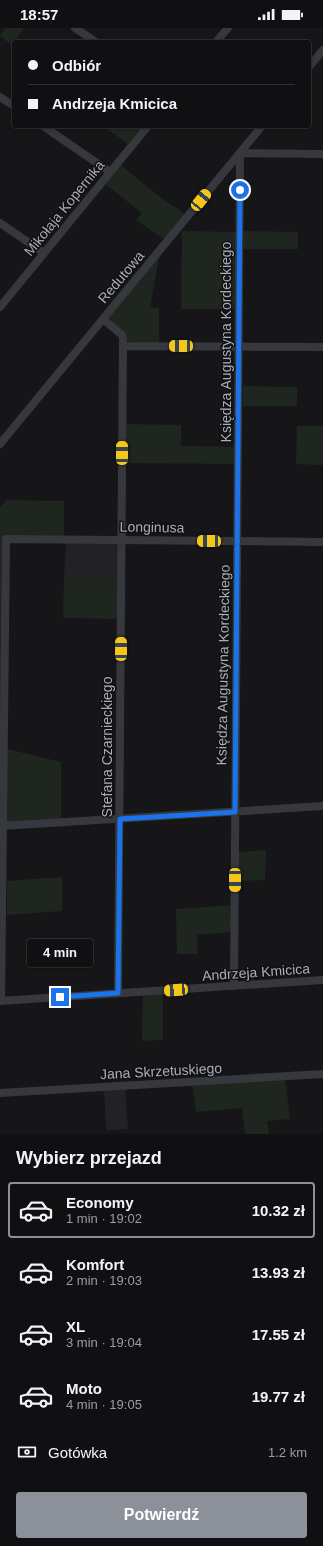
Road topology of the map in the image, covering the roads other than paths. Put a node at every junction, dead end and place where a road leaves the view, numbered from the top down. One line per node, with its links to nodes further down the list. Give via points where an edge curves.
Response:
1 (76, 28): 3 (street)
2 (228, 28): 4 (street)
3 (93, 40)
4 (218, 40)
5 (323, 50): 6 (street)
6 (311, 65)
7 (0, 97): 8 (street)
8 (12, 105)
9 (46, 128): 14 (street)
10 (146, 128): 14 (street, Mikołaja Kopernika)
11 (260, 128): 12 (street, Redutowa)
12 (240, 153): 13 (street); 18 (street, Redutowa); 20 (street, Księdza Augustyna Kordeckiego)
13 (323, 154)
14 (110, 172): 16 (street, Mikołaja Kopernika)
15 (0, 223): 16 (street)
16 (44, 253): 17 (street, Mikołaja Kopernika)
17 (0, 307)
18 (103, 319): 19 (street, Stefana Czarnieckiego, via 122,335); 22 (street, Redutowa)
19 (123, 346): 20 (street); 23 (street, Stefana Czarnieckiego)
20 (240, 347): 21 (street); 24 (street, Księdza Augustyna Kordeckiego)
21 (323, 347)
22 (0, 444)
23 (122, 540): 24 (street, Longinusa); 26 (street, Longinusa, via 6,539); 29 (street, Stefana Czarnieckiego)
24 (238, 541): 25 (street, Longinusa); 28 (street, Księdza Augustyna Kordeckiego)
25 (323, 542)
26 (2, 745): 30 (street)
27 (323, 806): 28 (street)
28 (235, 812): 29 (street); 32 (street, Księdza Augustyna Kordeckiego)
29 (120, 819): 30 (street); 33 (street, Stefana Czarnieckiego)
30 (2, 826): 34 (street)
31 (323, 980): 32 (street, Andrzeja Kmicica)
32 (234, 986): 33 (street, Andrzeja Kmicica)
33 (118, 993): 34 (street, Andrzeja Kmicica)
34 (0, 1001)
35 (323, 1074): 36 (street, Jana Skrzetuskiego)
36 (0, 1094)

